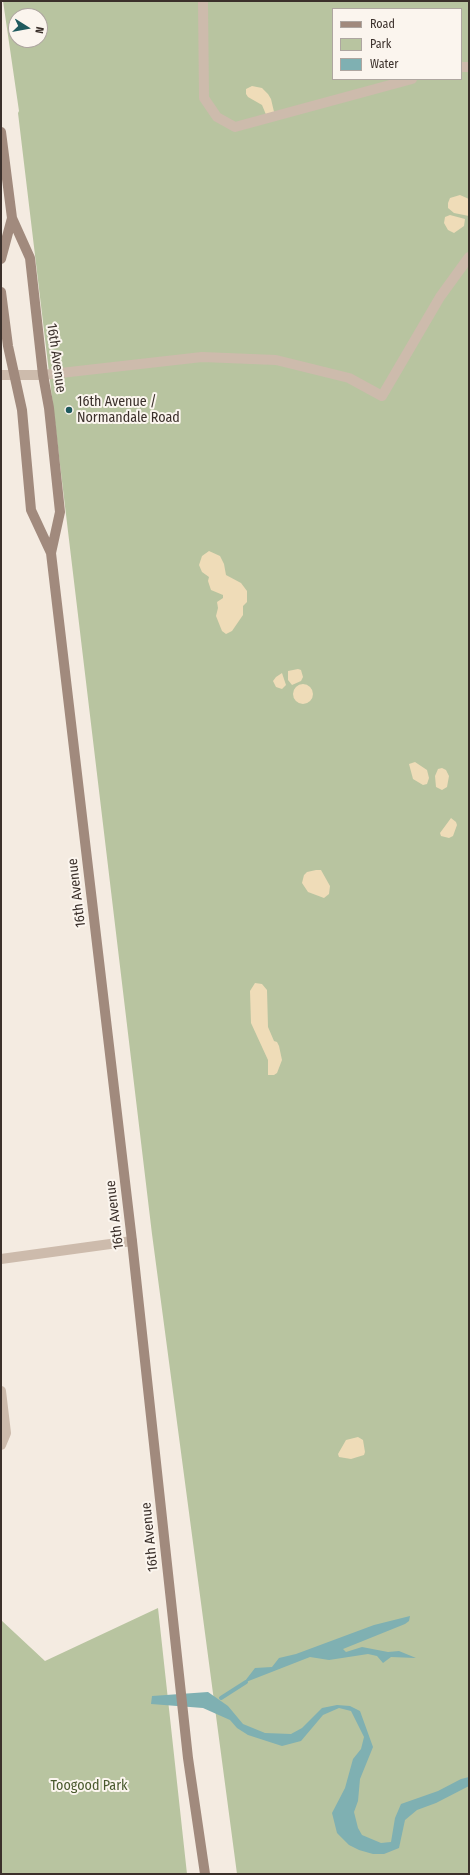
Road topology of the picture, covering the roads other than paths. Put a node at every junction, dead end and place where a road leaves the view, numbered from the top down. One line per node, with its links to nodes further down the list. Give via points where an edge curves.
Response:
1 (203, 1): 2 (street, via 204,98 218,117 235,127)
2 (408, 80)
3 (1, 132): 4 (main road, 16th Avenue)
4 (12, 218): 6 (main road, 16th Avenue); 10 (main road, 16th Avenue, via 30,258)
5 (469, 257): 10 (street, via 440,297 382,396 349,378 276,360 202,357)
6 (1, 259)
7 (1, 292): 9 (main road, 16th Avenue)
8 (1, 375): 9 (street)
9 (14, 375): 10 (street); 11 (main road, 16th Avenue, via 22,410 31,510)
10 (43, 375): 11 (main road, 16th Avenue, via 60,512)
11 (52, 553): 12 (main road, 16th Avenue)
12 (132, 1241): 13 (street); 16 (main road, 16th Avenue, via 185,1730)
13 (1, 1259)
14 (1, 1391): 15 (street, via 6,1433)
15 (1, 1445)
16 (205, 1874)

